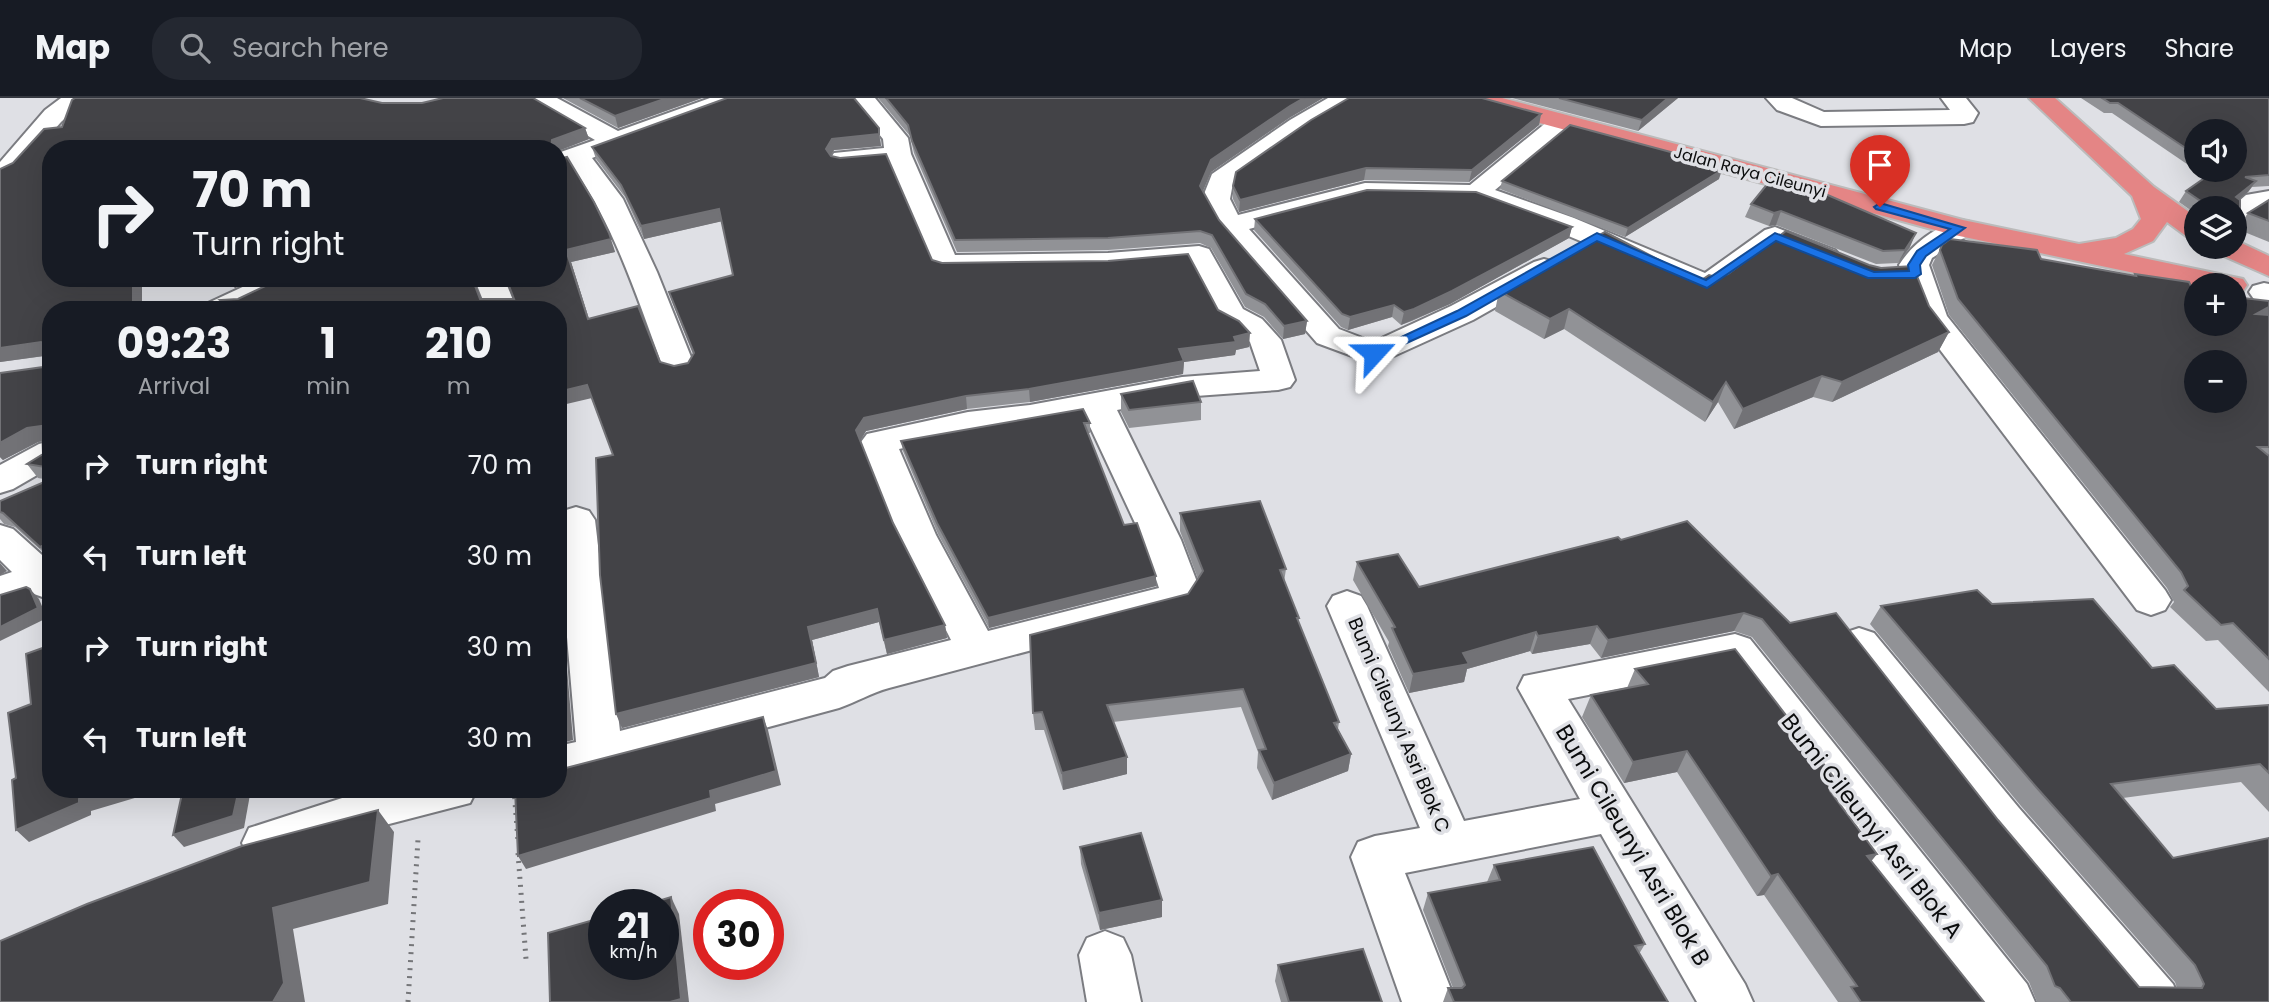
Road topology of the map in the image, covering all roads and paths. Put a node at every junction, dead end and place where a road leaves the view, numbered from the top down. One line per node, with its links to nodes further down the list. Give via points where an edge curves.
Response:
1 (79, 98): 17 (street, via 44,122 14,166)
2 (539, 98): 13 (street)
3 (732, 98): 13 (street)
4 (862, 98): 14 (street, via 895,138)
5 (1345, 98): 23 (street, via 1221,180 1216,199)
6 (1474, 98): 12 (highway, Jalan Raya Cileunyi)
7 (1779, 98): 11 (street, via 1786,106 1821,119)
8 (1882, 98): 11 (street)
9 (1953, 98): 11 (street, via 1964,108 1964,117)
10 (2041, 98): 19 (highway)
11 (1903, 118)
12 (1562, 121): 18 (street); 24 (highway, Jalan Raya Cileunyi)
13 (613, 139): 15 (street)
14 (898, 154): 16 (street); 35 (street, via 944,264 1108,262 1199,255 1231,315 1250,322 1272,350 1278,380 1182,387)
15 (567, 158): 34 (street, via 609,199)
16 (843, 159)
17 (0, 175)
18 (1476, 193): 23 (street, via 1365,191); 25 (street)
19 (2144, 193): 22 (highway); 26 (highway, via 2155,219 2138,239 2105,250)
20 (2269, 199): 21 (street)
21 (2247, 209)
22 (2184, 221)
23 (1230, 225): 25 (street, via 1328,336 1374,353 1462,313)
24 (1960, 228): 26 (highway, Jalan Raya Cileunyi); 43 (street, via 1921,253 1905,274 1932,318)
25 (1597, 237): 28 (street, via 1707,285 1775,236)
26 (2061, 250): 29 (highway, Jalan Raya Cileunyi)
27 (2239, 259): 32 (highway)
28 (1848, 266)
29 (2184, 276)
30 (267, 287): 33 (street)
31 (2247, 287): 32 (highway, Jalan Raya Cileunyi)
32 (2268, 288)
33 (238, 301)
34 (679, 367)
35 (1096, 402): 46 (street, via 1162,540 1180,590 1173,600); 46 (street, via 879,442 917,535)
36 (42, 457): 37 (street)
37 (0, 481)
38 (576, 520): 48 (street)
39 (0, 538): 40 (street)
40 (42, 578)
41 (42, 582): 42 (street)
42 (0, 592)
43 (2151, 600)
44 (1348, 606): 54 (street, Bumi Cileunyi Asri Blok C)
45 (1845, 626): 61 (street)
46 (976, 648): 48 (street, via 848,683 838,691)
47 (1539, 688): 53 (street, Bumi Cileunyi Asri Blok B); 60 (street, Bumi Cileunyi Asri Blok A, via 1735,650)
48 (579, 760)
49 (385, 798): 52 (street)
50 (436, 798): 57 (path)
51 (515, 798): 56 (path)
52 (364, 800): 55 (street)
53 (1615, 812): 54 (street, Bumi Cileunyi Asri Blok C); 59 (street, Bumi Cileunyi Asri Blok B)
54 (1450, 844): 58 (street, Bumi Cileunyi Asri Blok C, via 1374,857)
55 (225, 856)
56 (526, 959)
57 (408, 1002)
58 (1429, 1002)
59 (1726, 1002)
60 (2008, 1002)
61 (2154, 1002)

